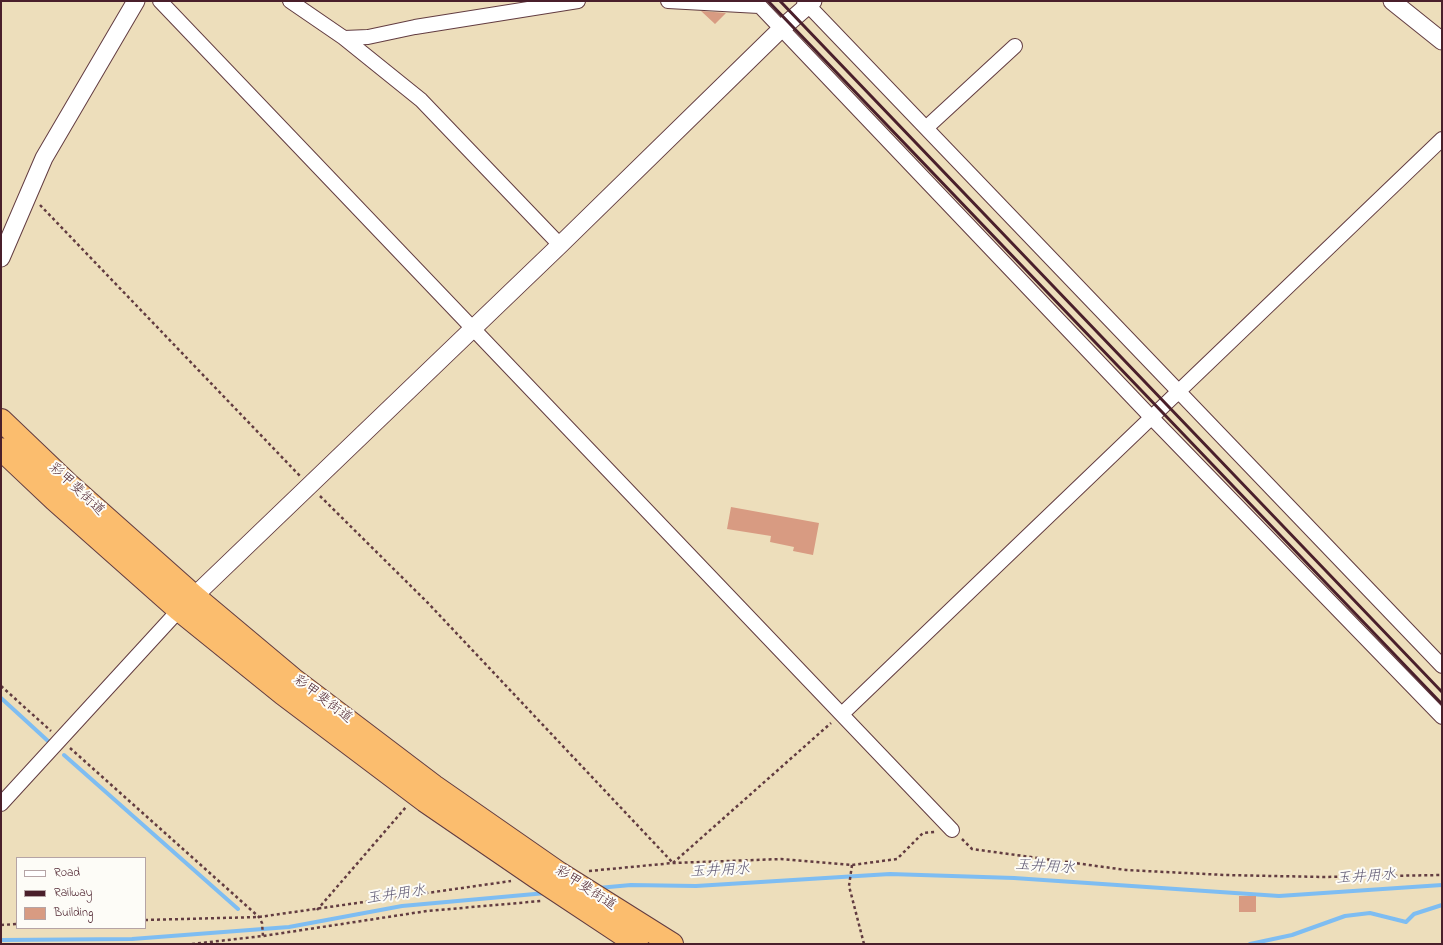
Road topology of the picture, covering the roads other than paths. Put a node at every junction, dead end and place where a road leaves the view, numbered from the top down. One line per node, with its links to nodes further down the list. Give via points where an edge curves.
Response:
1 (136, 1): 16 (street, via 44,158)
2 (160, 1): 17 (street)
3 (290, 1): 10 (street)
4 (578, 1): 10 (street, via 368,37)
5 (668, 1): 7 (street)
6 (1392, 1): 11 (street)
7 (757, 3): 9 (street)
8 (808, 3): 9 (street); 13 (street)
9 (782, 28): 15 (street); 19 (street)
10 (344, 38): 15 (street, via 421,100)
11 (1442, 41)
12 (1015, 46): 13 (street)
13 (926, 128): 18 (street)
14 (1442, 139): 18 (street)
15 (560, 245): 17 (street)
16 (1, 258)
17 (473, 329): 22 (street); 24 (street)
18 (1179, 391): 19 (street); 23 (street)
19 (1151, 417): 24 (street); 25 (street)
20 (1, 420): 22 (highway, 彩甲斐街道)
21 (1, 449): 22 (highway, 彩甲斐街道, via 55,500)
22 (187, 603): 26 (street); 28 (highway, 彩甲斐街道, via 293,679); 28 (highway, 彩甲斐街道, via 283,694 417,795)
23 (1442, 666)
24 (842, 714): 27 (street)
25 (1442, 717)
26 (1, 804)
27 (952, 830)
28 (555, 882): 29 (highway, 彩甲斐街道); 30 (highway, 彩甲斐街道, via 593,895)
29 (637, 944)
30 (672, 944)

